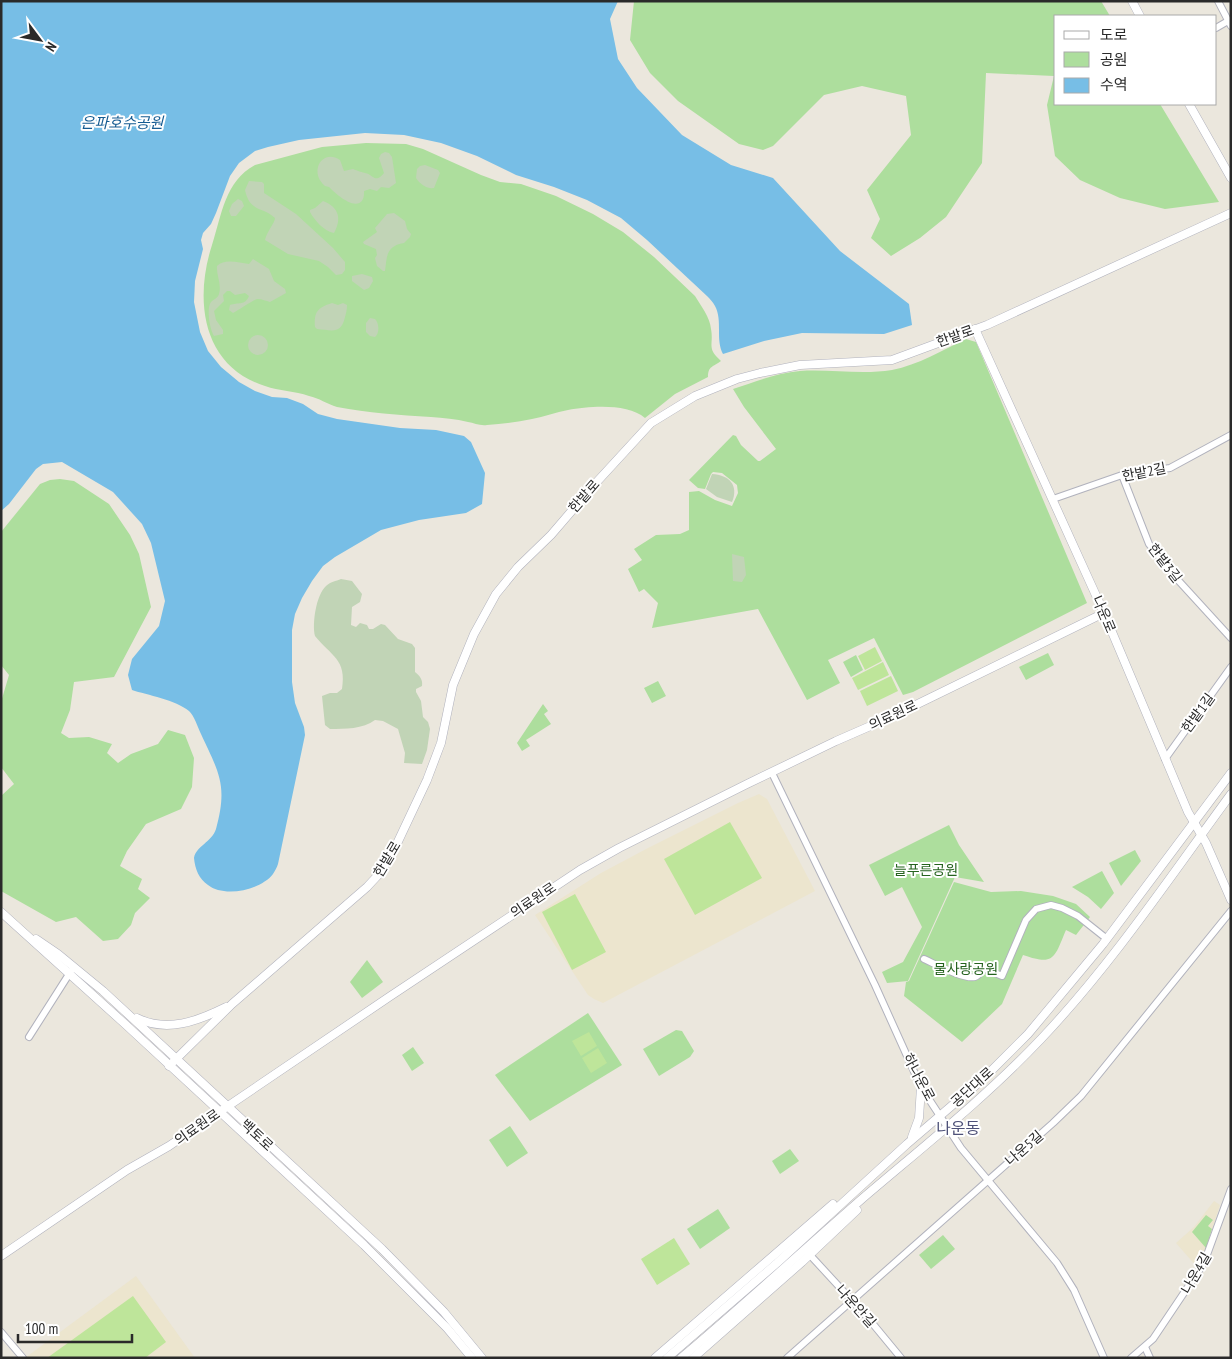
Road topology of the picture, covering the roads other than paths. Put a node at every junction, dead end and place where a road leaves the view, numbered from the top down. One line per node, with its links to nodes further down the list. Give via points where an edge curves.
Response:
1 (1132, 1): 3 (street)
2 (1218, 1): 4 (street)
3 (1139, 15)
4 (1229, 23): 5 (street)
5 (1217, 28)
6 (1190, 105): 7 (street)
7 (1231, 178)
8 (1231, 213): 9 (street, 한밭로)
9 (974, 329): 12 (street, 나운로); 30 (street, 한밭로, via 892,360 800,365 737,379 687,400 651,424 496,594 474,634 453,685 441,744 427,780 380,873)
10 (1231, 435): 11 (street, 한밭2길, via 1170,468)
11 (1122, 475): 12 (street, 한밭2길); 14 (street, 한밭3길, via 1149,544)
12 (1053, 499): 13 (street, 나운로)
13 (1104, 613): 16 (street, 나운로); 17 (street, 의료원로)
14 (1231, 638)
15 (1231, 668): 16 (street, 한밭1길)
16 (1165, 759): 20 (street, 나운로)
17 (772, 773): 35 (street, 하나운로); 36 (street, 의료원로, via 618,848 562,881)
18 (1231, 773): 20 (street, 공단대로)
19 (1231, 794): 21 (street, 공단대로)
20 (1194, 823): 21 (street, 나운로); 26 (street, 공단대로)
21 (1201, 834): 22 (street, 나운로); 39 (street, 공단대로, via 1078,998 1042,1039)
22 (1231, 900)
23 (1231, 911): 42 (street, 나운5길, via 1086,1091)
24 (1, 912): 25 (street, 백토로)
25 (18, 926): 28 (street, 백토로); 29 (street, 백토로)
26 (1107, 939): 27 (street, via 1071,912 1051,906 1036,909 1026,920 1002,976 983,968 978,976 970,977); 38 (street, 공단대로, via 1028,1034 983,1079)
27 (924, 959)
28 (74, 966): 29 (street); 31 (street, 백토로)
29 (68, 973): 32 (street); 34 (street, 백토로)
30 (232, 1004): 31 (street, via 185,1024 147,1022); 33 (street, 한밭로)
31 (124, 1010): 33 (street, 백토로)
32 (29, 1037)
33 (177, 1058): 34 (street, 한밭로); 36 (street, 백토로)
34 (170, 1066): 37 (street, 백토로)
35 (921, 1087): 38 (street, 하나운로); 40 (street, via 919,1118)
36 (226, 1106): 37 (street, 의료원로); 51 (street, 백토로, via 415,1281)
37 (218, 1112): 45 (street, 의료원로); 50 (street, 백토로, via 364,1245 447,1328)
38 (940, 1115): 39 (street, 하나운로); 40 (street, 공단대로)
39 (948, 1127): 41 (street, 공단대로); 42 (street, 하나운로)
40 (907, 1144): 52 (street); 53 (street, 공단대로, via 777,1263)
41 (896, 1170): 44 (street); 54 (street, 공단대로)
42 (988, 1179): 46 (street, 나운5길); 58 (street, 하나운로, via 1057,1262 1074,1290)
43 (1231, 1189): 48 (street, 나운4길, via 1204,1263)
44 (810, 1255): 46 (street, 나운안길); 55 (street)
45 (1, 1256)
46 (852, 1300): 56 (street, 나운5길); 57 (street, 나운안길)
47 (1, 1332): 49 (street)
48 (1145, 1347): 59 (street, 나운4길); 60 (street)
49 (23, 1358)
50 (472, 1358)
51 (482, 1358)
52 (654, 1358)
53 (666, 1358)
54 (681, 1358)
55 (693, 1358)
56 (787, 1358)
57 (901, 1358)
58 (1104, 1358)
59 (1131, 1358)
60 (1150, 1358)

